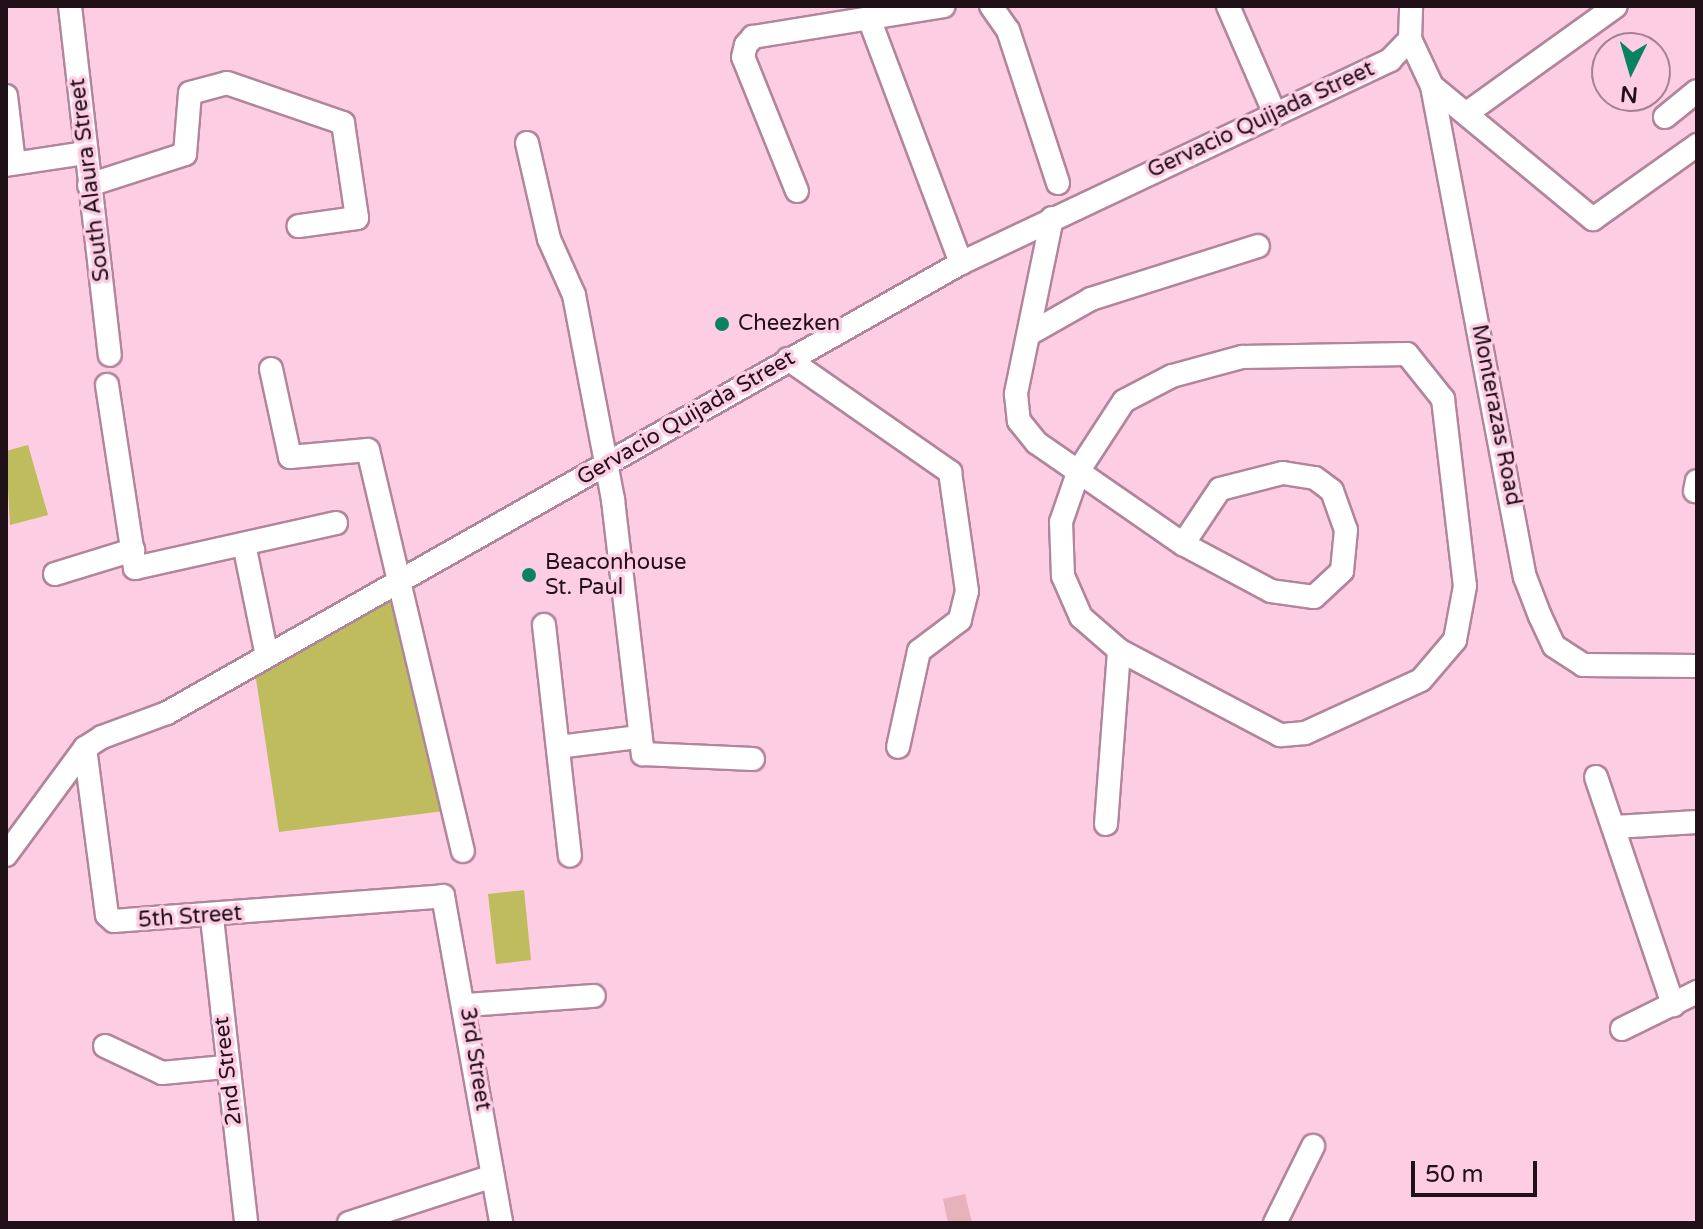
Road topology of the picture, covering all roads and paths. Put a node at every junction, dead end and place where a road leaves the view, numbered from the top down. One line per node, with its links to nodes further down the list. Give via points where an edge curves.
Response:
1 (70, 6): 17 (street, South Alaura Street)
2 (944, 6): 7 (street)
3 (991, 6): 19 (street, via 1008,30)
4 (1228, 6): 13 (street)
5 (1411, 6): 8 (street)
6 (1616, 6): 12 (street)
7 (870, 21): 21 (street, via 753,37 746,45 743,57); 25 (street)
8 (1410, 39): 9 (street, Monterazas Road); 13 (street, Gervacio Quijada Street, via 1390,60)
9 (1432, 86): 12 (street); 42 (street, Monterazas Road, via 1525,577 1540,616 1554,646 1583,665)
10 (1697, 91): 14 (street)
11 (6, 96): 18 (street)
12 (1467, 113): 16 (street, via 1593,219)
13 (1275, 114): 22 (street, Gervacio Quijada Street)
14 (1665, 117)
15 (527, 143): 31 (street, via 549,239 574,295)
16 (1697, 145)
17 (84, 153): 18 (street); 20 (street, South Alaura Street)
18 (10, 164)
19 (1058, 183)
20 (89, 185): 23 (street, via 185,154 190,93 227,83 343,123 357,218); 27 (street, South Alaura Street)
21 (797, 191)
22 (1052, 218): 25 (street, Gervacio Quijada Street); 26 (street)
23 (299, 226)
24 (1258, 246): 26 (street, via 1091,299)
25 (961, 263): 28 (street, Gervacio Quijada Street)
26 (1031, 333): 32 (street, via 1016,394 1019,421 1037,443)
27 (110, 355)
28 (788, 359): 31 (street, Gervacio Quijada Street); 45 (street, via 950,472 967,591 960,620 919,651)
29 (271, 369): 38 (street, via 290,457 368,450)
30 (107, 385): 36 (street)
31 (605, 464): 38 (street, Gervacio Quijada Street); 43 (street)
32 (1079, 470): 35 (street); 40 (street, via 1061,522 1063,576 1081,617); 40 (street, via 1110,419 1139,389 1231,359 1407,354 1443,399 1463,616 1443,662 1421,680 1305,733 1280,735)
33 (336, 523): 34 (street)
34 (244, 544): 36 (street, via 135,568); 41 (street)
35 (1183, 544): 35 (street, via 1271,591 1314,597 1342,571 1346,530 1332,491 1315,478 1283,473 1220,489)
36 (133, 550): 37 (street)
37 (55, 574)
38 (401, 579): 41 (street, Gervacio Quijada Street); 52 (street)
39 (544, 625): 44 (street)
40 (1119, 650): 50 (street)
41 (267, 656): 46 (street, Gervacio Quijada Street, via 167,713)
42 (1697, 666)
43 (638, 737): 44 (street); 47 (street, via 646,758)
44 (558, 747): 54 (street)
45 (898, 747)
46 (85, 748): 53 (street); 56 (street, 5th Street, via 107,915 122,922)
47 (753, 759)
48 (1596, 777): 51 (street)
49 (1697, 822): 51 (street)
50 (1106, 824)
51 (1615, 827): 60 (street)
52 (463, 851)
53 (6, 855)
54 (570, 856)
55 (443, 896): 56 (street, 5th Street); 59 (street, 3rd Street)
56 (212, 918): 63 (street, 2nd Street)
57 (1697, 992): 60 (street)
58 (594, 996): 59 (street)
59 (467, 1005): 65 (street, 3rd Street)
60 (1673, 1005): 61 (street)
61 (1622, 1029)
62 (105, 1046): 63 (street, via 162,1073)
63 (225, 1067): 66 (street, 2nd Street)
64 (1313, 1146): 69 (street)
65 (493, 1176): 67 (street); 68 (street, 3rd Street)
66 (246, 1223)
67 (349, 1223)
68 (501, 1223)
69 (1275, 1223)

